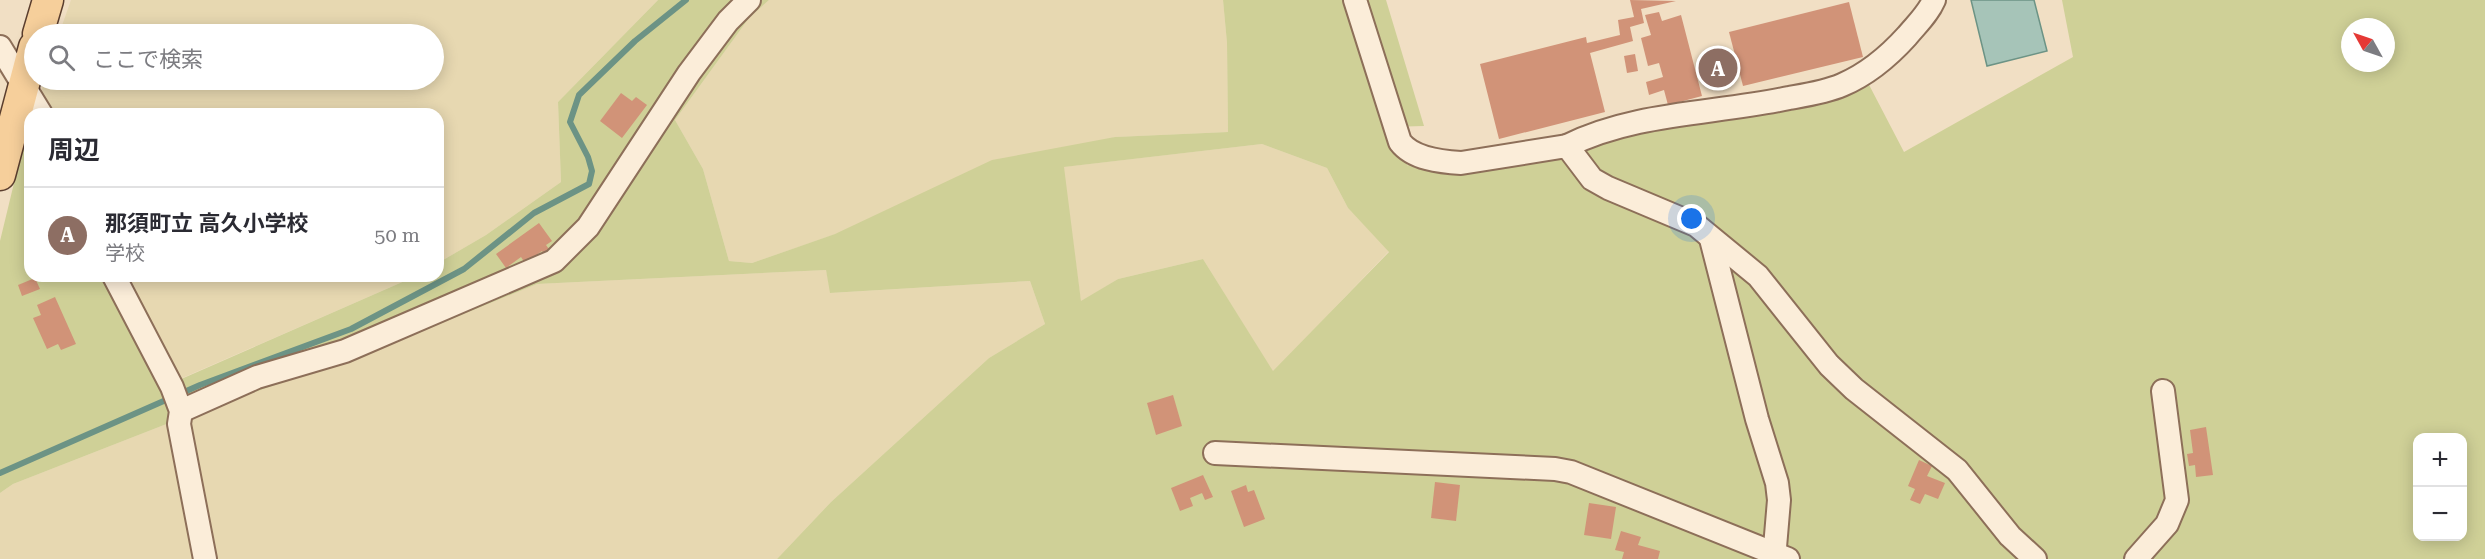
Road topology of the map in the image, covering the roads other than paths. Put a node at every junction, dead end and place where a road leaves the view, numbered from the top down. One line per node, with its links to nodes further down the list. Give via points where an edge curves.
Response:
1 (48, 0): 5 (main road)
2 (749, 0): 16 (lane, via 689,73 588,227 554,261 345,351)
3 (1355, 0): 11 (lane, via 1400,142 1407,151 1461,163)
4 (1934, 0): 11 (lane, via 1891,54 1875,68 1841,86 1763,104 1622,124)
5 (41, 24)
6 (0, 47): 8 (lane)
7 (24, 82): 8 (main road)
8 (23, 86): 12 (main road)
9 (26, 90): 10 (lane)
10 (37, 108)
11 (1567, 146): 13 (lane, via 1592,179 1696,225)
12 (0, 175)
13 (1711, 239): 18 (lane, via 1777,483); 20 (lane, via 1758,276 1829,365 1854,389 1957,470 2010,536)
14 (117, 282): 16 (lane)
15 (2163, 392): 21 (lane, via 2177,500 2167,524)
16 (177, 401): 19 (lane)
17 (1215, 453): 18 (lane, via 1555,469 1571,472)
18 (1779, 557)
19 (206, 559)
20 (2035, 559)
21 (2136, 559)

